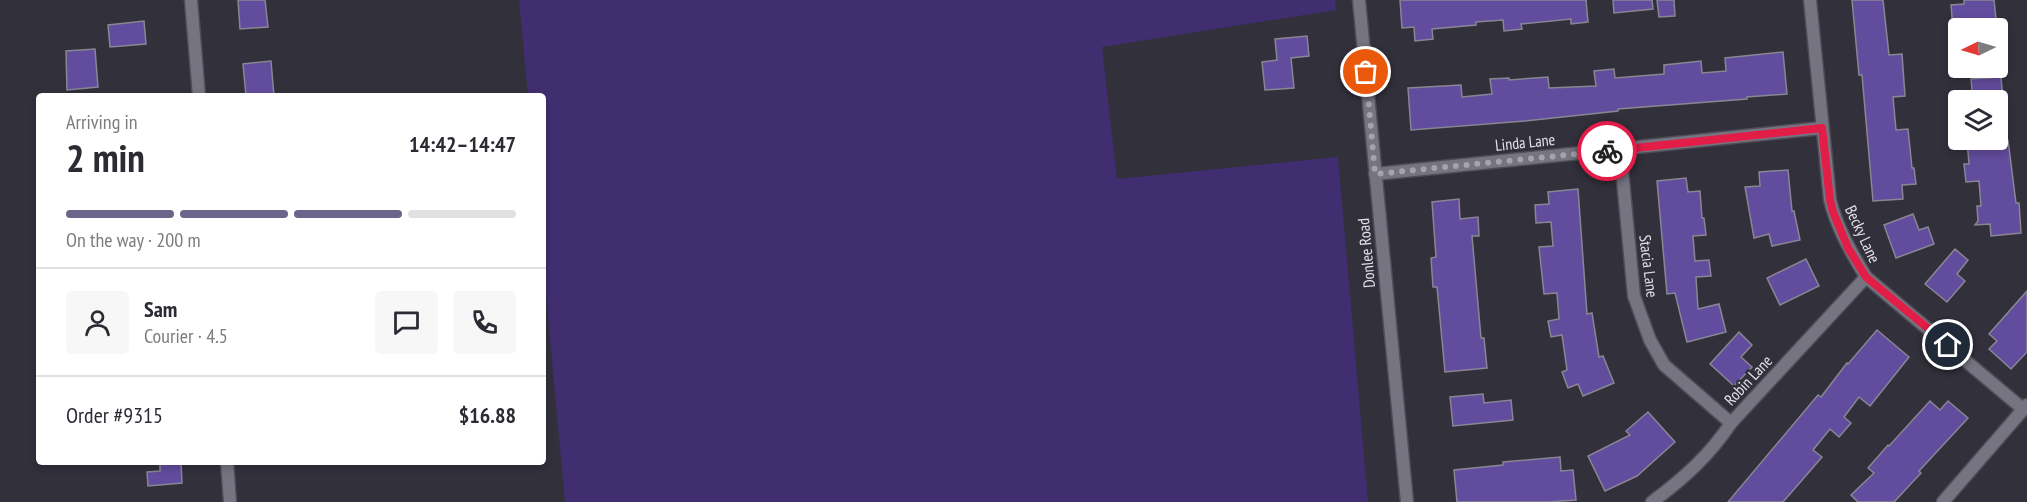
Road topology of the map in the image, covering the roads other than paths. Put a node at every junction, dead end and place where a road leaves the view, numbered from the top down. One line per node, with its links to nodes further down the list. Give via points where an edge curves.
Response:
1 (191, 0): 4 (street)
2 (1359, 0): 7 (street, Donlee Road)
3 (1810, 0): 5 (street, Becky Lane)
4 (199, 93)
5 (1822, 128): 6 (street, Linda Lane); 8 (street, Becky Lane, via 1833,212)
6 (1620, 149): 7 (street, Linda Lane); 10 (street, Stacia Lane, via 1634,296 1641,318 1664,365)
7 (1375, 174): 13 (street, Donlee Road)
8 (1866, 277): 9 (street, Becky Lane); 10 (street, Robin Lane)
9 (2025, 407): 15 (street)
10 (1731, 423): 14 (street, Robin Lane, via 1716,445)
11 (227, 465): 12 (street)
12 (230, 502)
13 (1407, 502)
14 (1652, 502)
15 (1943, 502)

